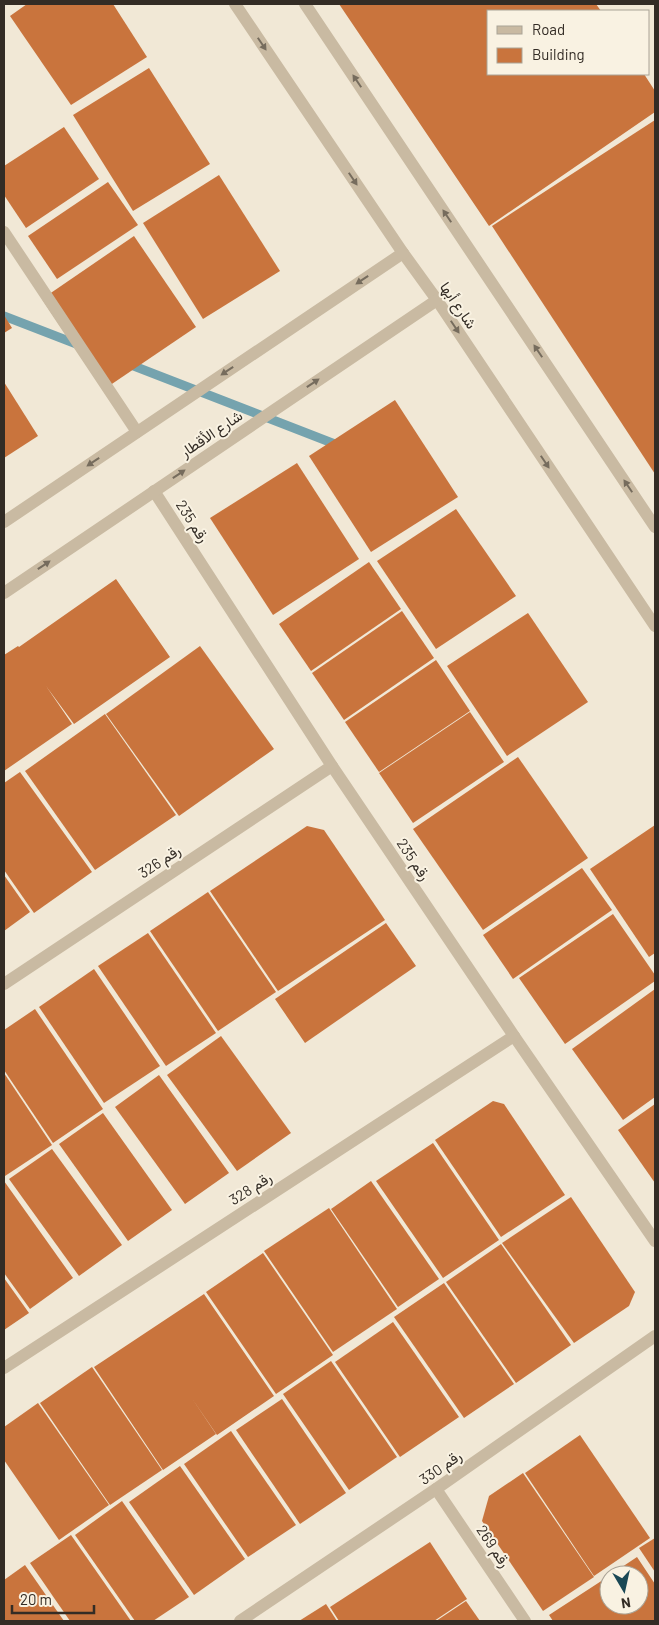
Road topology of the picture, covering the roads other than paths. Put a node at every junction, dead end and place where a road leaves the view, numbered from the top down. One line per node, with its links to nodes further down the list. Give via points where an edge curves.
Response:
1 (235, 4): 4 (street, شارع أبها, one-way to 4)
2 (305, 4): 9 (street, one-way to 2)
3 (4, 232): 6 (street)
4 (403, 253): 5 (street, شارع أبها); 6 (street, one-way to 6)
5 (437, 300): 7 (street, شارع الأقطار, one-way to 5); 11 (street, شارع أبها, one-way to 11)
6 (137, 432): 8 (street, one-way to 8)
7 (154, 491): 10 (street, شارع الأقطار, one-way to 7); 12 (street, رقم 235)
8 (4, 522)
9 (655, 527)
10 (4, 593)
11 (655, 626)
12 (332, 766): 13 (street, رقم 326); 14 (street, رقم 235)
13 (4, 984)
14 (514, 1036): 15 (street, رقم 235); 17 (street, رقم 328)
15 (655, 1241)
16 (655, 1336): 18 (street, رقم 330)
17 (4, 1368)
18 (436, 1489): 19 (street, رقم 330); 20 (street, رقم 269)
19 (240, 1621)
20 (525, 1621)

